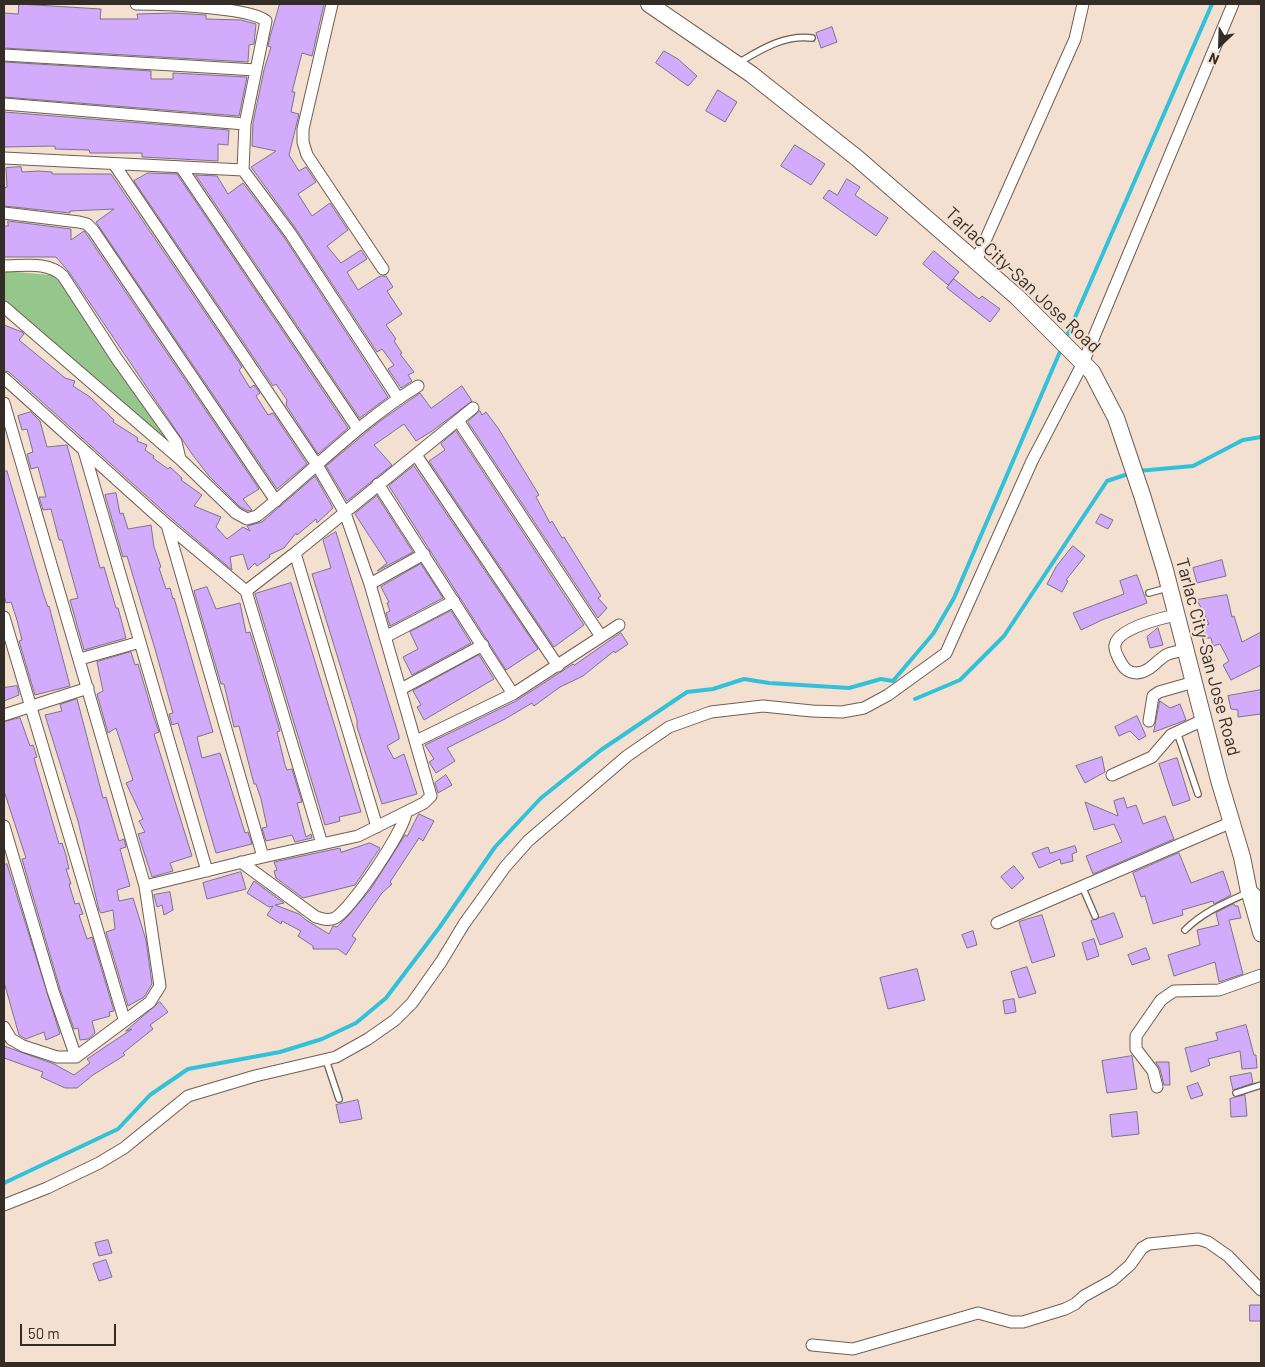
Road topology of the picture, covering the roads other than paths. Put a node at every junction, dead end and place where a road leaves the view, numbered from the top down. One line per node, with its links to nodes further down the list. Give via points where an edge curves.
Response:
1 (136, 4): 9 (street, via 234,11 264,19 266,27)
2 (332, 4): 19 (street, via 303,129 303,142 307,155)
3 (649, 4): 8 (main road, Tarlac City-San Jose Road)
4 (1083, 4): 17 (street, via 1075,39)
5 (1233, 4): 21 (street)
6 (812, 38): 8 (lane, via 797,36 780,40)
7 (4, 55): 9 (street)
8 (736, 64): 17 (main road, Tarlac City-San Jose Road, via 857,158)
9 (256, 70): 11 (street)
10 (4, 104): 11 (street)
11 (245, 124): 15 (street)
12 (4, 158): 13 (street)
13 (114, 164): 14 (street); 32 (street)
14 (181, 167): 15 (street); 28 (street)
15 (243, 170): 24 (street, via 290,233)
16 (4, 213): 34 (street, via 79,222 93,230)
17 (976, 261): 21 (main road, Tarlac City-San Jose Road)
18 (4, 266): 31 (street, via 44,266 56,269 64,276 176,442)
19 (383, 269)
20 (4, 307): 31 (street)
21 (1079, 358): 40 (main road, Tarlac City-San Jose Road, via 1098,382 1116,418); 85 (street, via 946,653 888,695 864,708 842,712 763,706 711,712 669,727 606,773 528,841 464,924 412,1003 395,1020 347,1052)
22 (4, 378): 29 (street)
23 (418, 386): 24 (street)
24 (398, 398): 28 (street)
25 (4, 403): 52 (street)
26 (473, 408): 27 (street)
27 (458, 422): 30 (street); 47 (street)
28 (358, 429): 32 (street)
29 (84, 450): 36 (street); 49 (street)
30 (416, 455): 33 (street); 53 (street)
31 (180, 459): 34 (street, via 247,519 257,516)
32 (317, 465): 34 (street); 35 (street)
33 (378, 484): 35 (street); 38 (street)
34 (276, 501)
35 (345, 513): 37 (street); 39 (street)
36 (167, 525): 41 (street); 71 (street)
37 (295, 553): 41 (street); 69 (street)
38 (424, 554): 39 (street); 43 (street)
39 (370, 584): 48 (street)
40 (1169, 587): 42 (lane); 44 (main road, Tarlac City-San Jose Road)
41 (246, 591): 70 (street)
42 (1149, 594)
43 (454, 601): 48 (street); 50 (street)
44 (1176, 615): 51 (main road, Tarlac City-San Jose Road); 51 (street, via 1120,636 1115,643 1115,651 1123,667 1137,673 1151,668 1165,656)
45 (4, 617): 58 (street)
46 (619, 625): 47 (street)
47 (600, 635): 53 (street)
48 (386, 637): 56 (street)
49 (140, 642): 52 (street); 73 (street)
50 (483, 644): 56 (street); 57 (street)
51 (1185, 650): 54 (main road, Tarlac City-San Jose Road)
52 (80, 659): 55 (street)
53 (558, 666): 57 (street)
54 (1194, 682): 60 (main road, Tarlac City-San Jose Road); 61 (street, via 1153,696)
55 (88, 688): 58 (street); 74 (street)
56 (400, 689): 63 (street)
57 (514, 694): 63 (street)
58 (31, 707): 59 (street); 82 (street)
59 (4, 715)
60 (1204, 720): 62 (street); 67 (main road, Tarlac City-San Jose Road)
61 (1149, 721)
62 (1177, 732): 64 (street, via 1152,757); 65 (lane)
63 (416, 741): 66 (street, via 431,796 428,801)
64 (1112, 775)
65 (1198, 794)
66 (406, 812): 69 (street); 72 (street, via 400,829 374,869 348,906 332,919 316,917)
67 (1232, 822): 75 (street); 76 (main road, Tarlac City-San Jose Road)
68 (4, 826): 84 (street)
69 (378, 826): 70 (street, via 358,836)
70 (322, 844): 71 (street)
71 (263, 856): 72 (street)
72 (241, 862): 73 (street)
73 (207, 871): 74 (street)
74 (145, 886): 82 (street, via 160,986 150,1002)
75 (1082, 886): 77 (lane); 78 (street)
76 (1255, 898): 79 (lane, via 1218,906 1194,920); 80 (street)
77 (1095, 916)
78 (997, 923)
79 (1185, 930)
80 (1261, 934)
81 (1261, 975): 87 (street, via 1219,990 1174,992 1161,1000 1136,1036 1136,1049 1153,1071)
82 (124, 1019): 84 (street)
83 (4, 1027): 84 (street, via 11,1040 23,1046)
84 (76, 1058)
85 (326, 1060): 89 (lane); 90 (street, via 246,1078 188,1096 124,1148 99,1163)
86 (1261, 1085): 88 (lane)
87 (1157, 1087)
88 (1236, 1093)
89 (339, 1099)
90 (4, 1205)
91 (1261, 1290): 92 (street, via 1228,1256 1208,1242 1198,1239 1158,1243 1142,1248 1130,1265 1113,1280 1065,1310 1023,1322 978,1313 853,1349)
92 (812, 1345)

